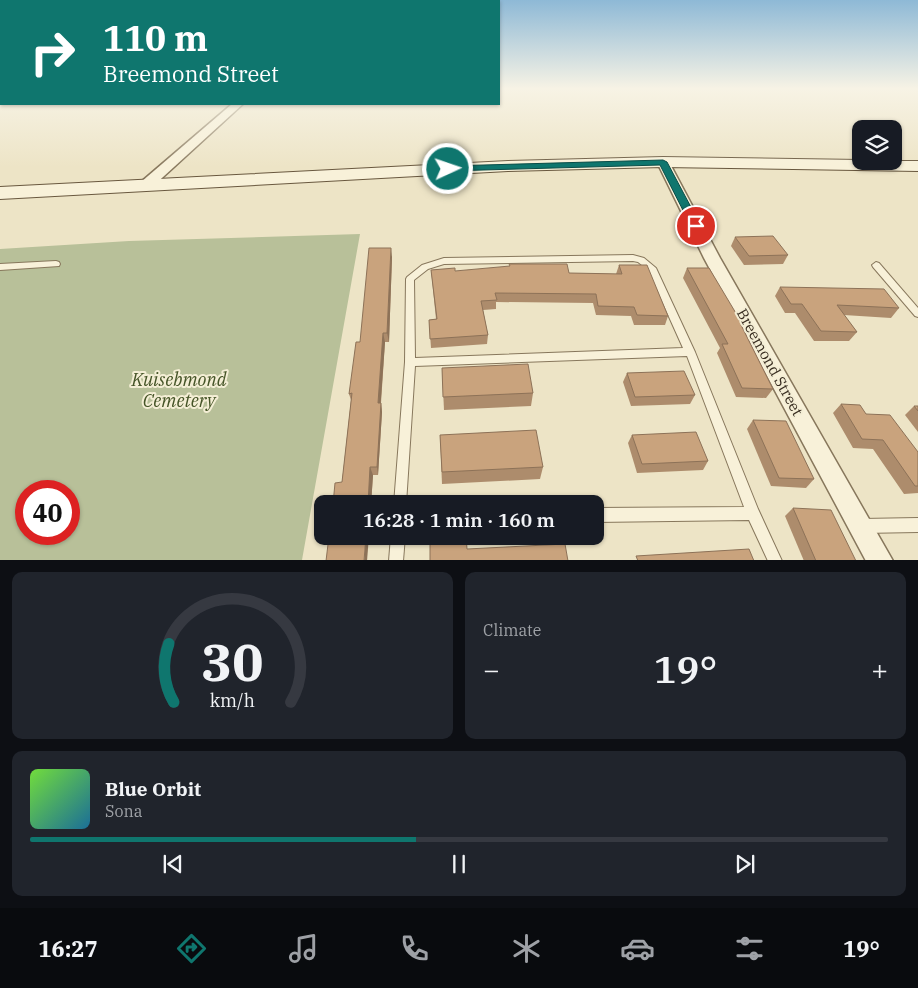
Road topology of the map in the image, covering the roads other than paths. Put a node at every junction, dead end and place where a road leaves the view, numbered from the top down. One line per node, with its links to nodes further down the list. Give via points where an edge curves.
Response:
1 (225, 115): 4 (street)
2 (663, 162): 3 (street); 4 (street, via 378,172); 16 (street, Breemond Street)
3 (918, 166)
4 (146, 185): 5 (street)
5 (0, 193)
6 (56, 264): 8 (lane)
7 (876, 265): 9 (lane)
8 (0, 267)
9 (918, 314)
10 (690, 352): 11 (lane); 11 (lane, via 652,268 641,260 444,262 425,267 410,279); 13 (lane)
11 (410, 362): 12 (lane)
12 (401, 495)
13 (753, 513): 14 (lane); 19 (lane)
14 (604, 515)
15 (918, 524): 16 (lane)
16 (861, 526): 20 (street, Breemond Street)
17 (397, 545): 18 (lane)
18 (396, 560)
19 (775, 560)
20 (880, 560)

